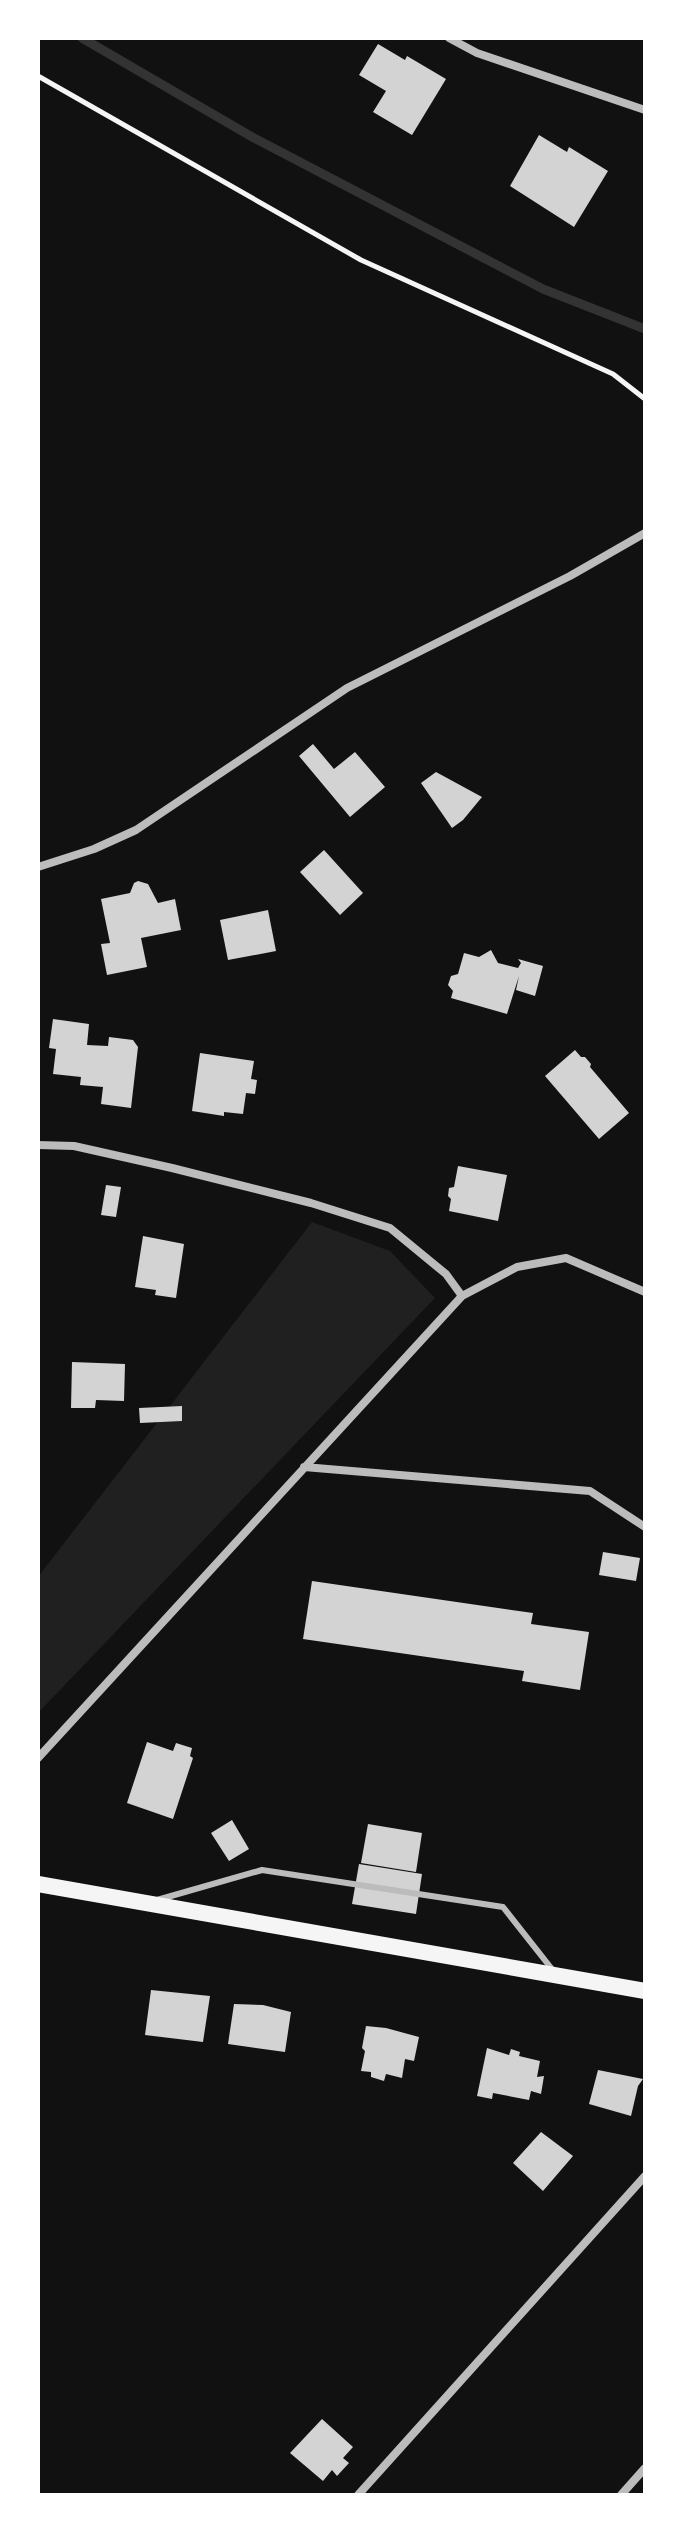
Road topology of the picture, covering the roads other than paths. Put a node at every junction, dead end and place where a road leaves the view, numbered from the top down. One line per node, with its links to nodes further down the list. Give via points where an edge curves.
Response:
1 (449, 38): 2 (street, via 477,53)
2 (645, 110)
3 (645, 533): 4 (street, via 347,688 136,830)
4 (38, 867)
5 (38, 1145): 7 (street, via 74,1146 172,1168 390,1228 446,1274)
6 (645, 1292): 7 (street, via 566,1258 517,1267)
7 (462, 1296): 8 (street)
8 (304, 1467): 9 (street, via 590,1491); 10 (street)
9 (645, 1527)
10 (38, 1758)
11 (38, 1884): 12 (main road)
12 (147, 1902): 13 (main road); 13 (lane, via 262,1870 503,1907)
13 (558, 1975): 14 (main road)
14 (645, 1991)
15 (645, 2176): 17 (street)
16 (645, 2468): 18 (street)
17 (358, 2495)
18 (621, 2495)

